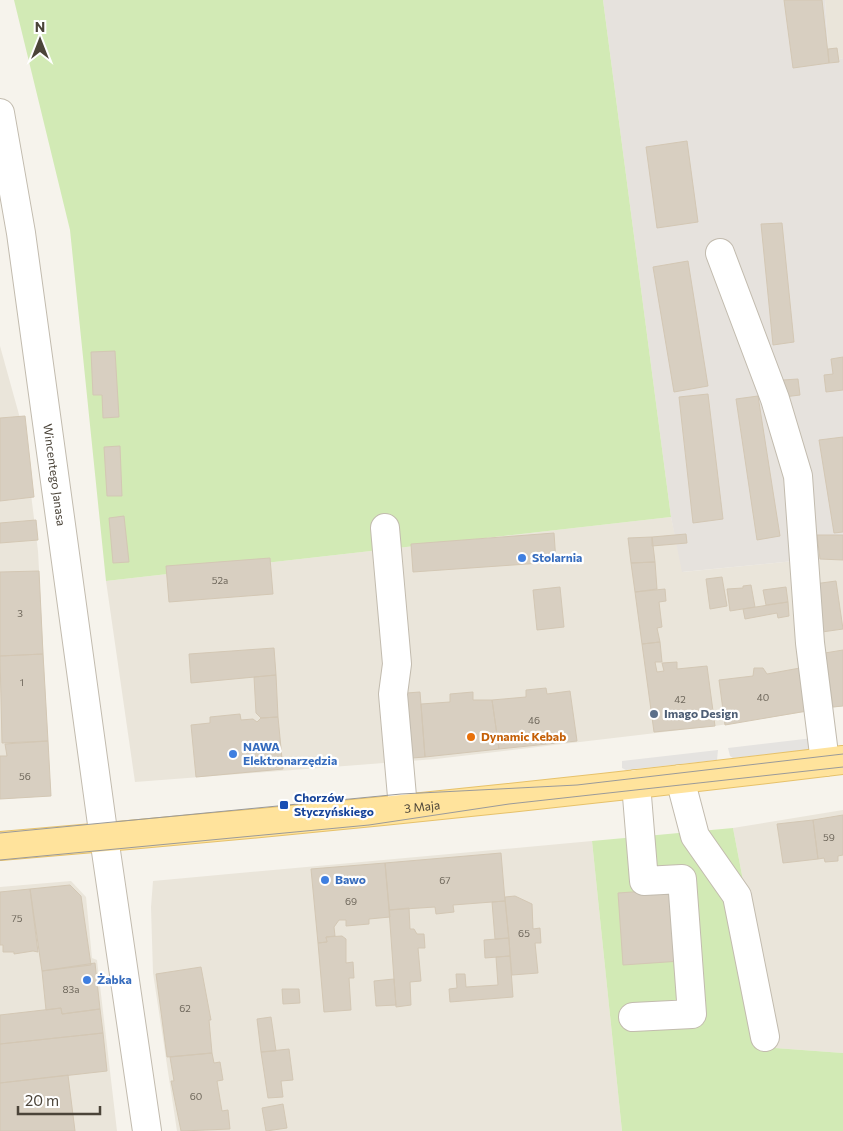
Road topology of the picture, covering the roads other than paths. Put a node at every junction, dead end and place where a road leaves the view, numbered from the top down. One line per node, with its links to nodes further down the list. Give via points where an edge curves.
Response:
1 (0, 113): 8 (street, Wincentego Janasa, via 21,233)
2 (720, 253): 4 (street, via 775,399 798,476 810,643)
3 (385, 528): 7 (street, via 397,664 393,694)
4 (834, 761): 5 (main road, 3 Maja)
5 (680, 779): 6 (main road, 3 Maja); 11 (street, via 696,836 737,896)
6 (636, 784): 7 (main road, 3 Maja); 10 (street, via 644,881 682,879 692,1014)
7 (403, 808): 8 (main road, 3 Maja)
8 (104, 837): 9 (main road, 3 Maja); 12 (street, Wincentego Janasa)
9 (0, 846)
10 (633, 1018)
11 (765, 1037)
12 (148, 1131)

